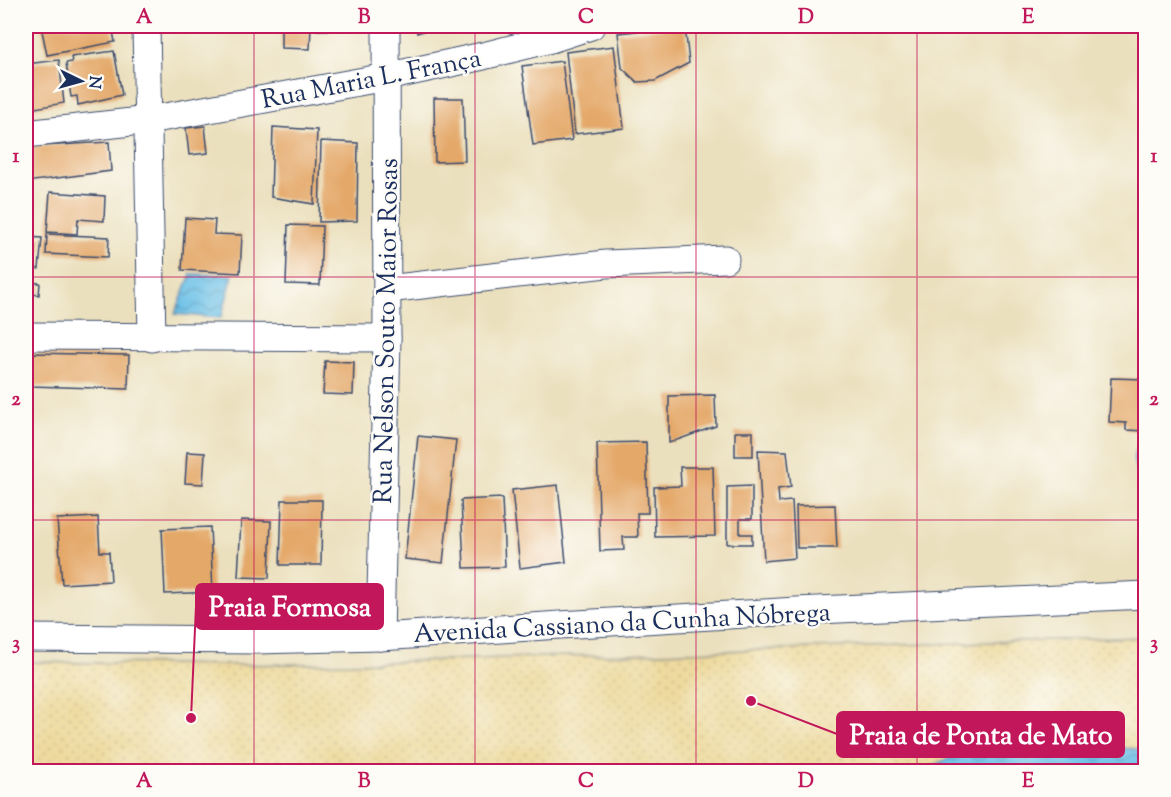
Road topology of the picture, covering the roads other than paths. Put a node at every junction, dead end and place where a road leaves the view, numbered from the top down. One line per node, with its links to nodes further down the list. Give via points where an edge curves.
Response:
1 (146, 26): 5 (street)
2 (386, 26): 4 (street, Rua Nelson Souto Maior Rosas)
3 (591, 26): 4 (street, Rua Maria L. França, via 483,56)
4 (386, 77): 5 (street, Rua Maria L. França); 8 (street, Rua Nelson Souto Maior Rosas)
5 (149, 120): 6 (street, Rua Maria L. França); 10 (street)
6 (26, 134)
7 (725, 259): 8 (street, via 606,264)
8 (387, 289): 11 (street, Rua Nelson Souto Maior Rosas)
9 (26, 336): 10 (street)
10 (152, 338): 11 (street)
11 (387, 339): 13 (street, Rua Nelson Souto Maior Rosas)
12 (1146, 595): 13 (street, Avenida Cassiano da Cunha Nóbrega)
13 (380, 637): 14 (street, Avenida Cassiano da Cunha Nóbrega)
14 (26, 638)

